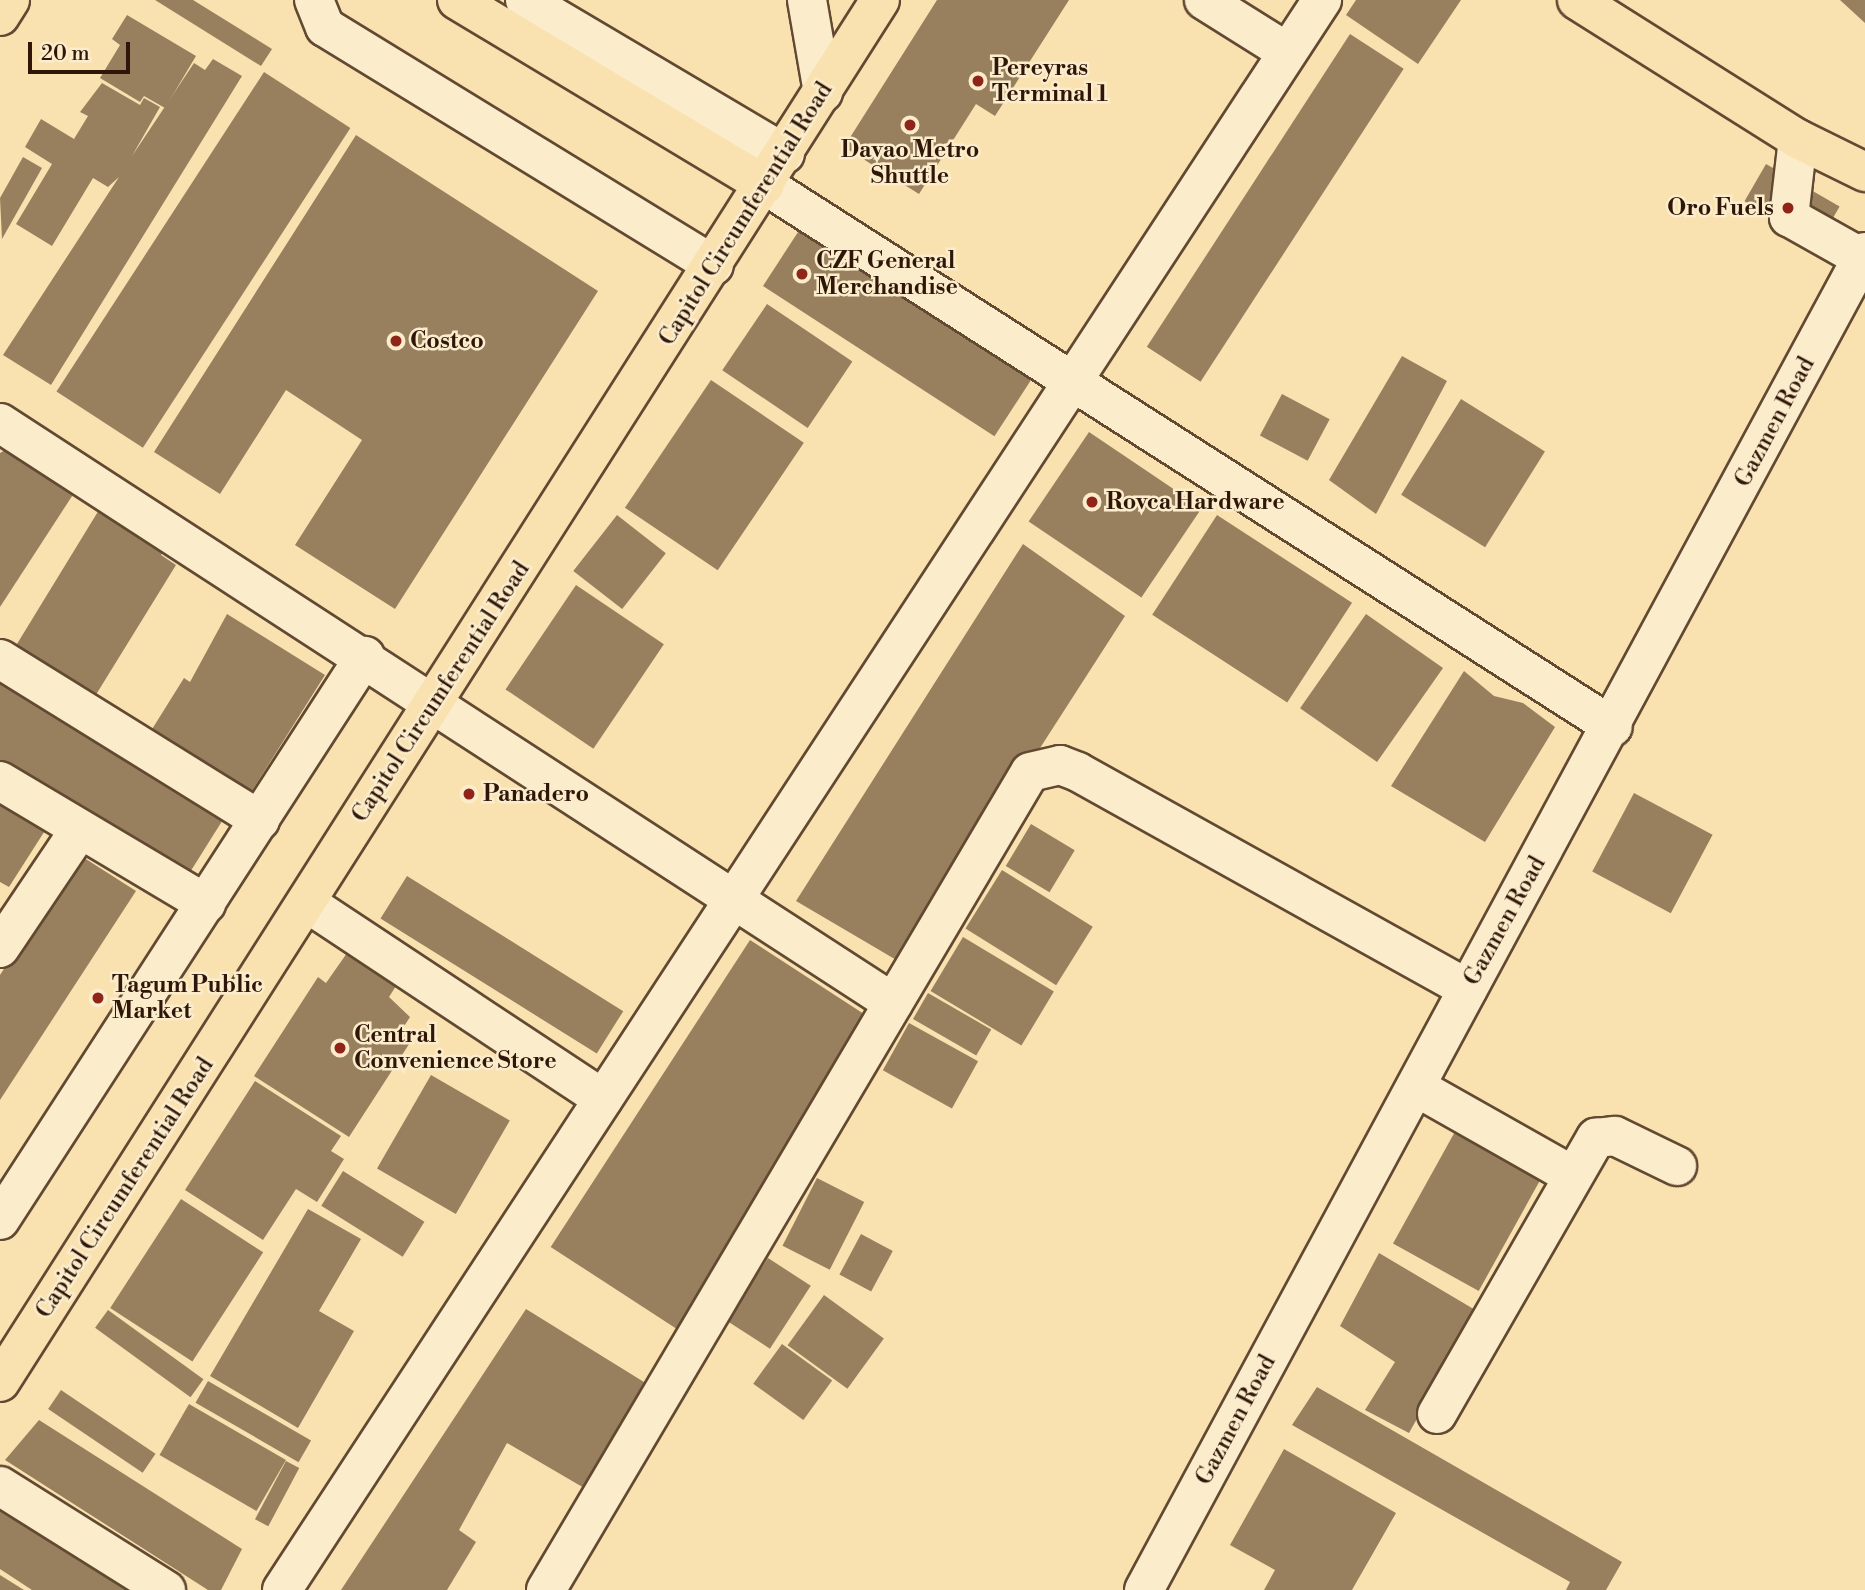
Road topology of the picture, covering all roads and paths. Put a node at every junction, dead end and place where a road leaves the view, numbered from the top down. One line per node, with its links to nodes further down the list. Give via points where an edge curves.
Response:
1 (10, 0): 10 (main road)
2 (314, 0): 17 (street, via 325,27)
3 (457, 0): 9 (main road)
4 (807, 0): 12 (street)
5 (880, 0): 12 (main road, Capitol Circumferential Road)
6 (1205, 0): 11 (street)
7 (1322, 0): 11 (street)
8 (1577, 0): 13 (main road)
9 (517, 10): 14 (main road)
10 (0, 16)
11 (1287, 52): 18 (street)
12 (823, 93): 14 (main road, Capitol Circumferential Road)
13 (1798, 139): 15 (main road); 16 (street, via 1789,217)
14 (775, 169): 17 (main road, Capitol Circumferential Road); 18 (street)
15 (1865, 172)
16 (1863, 255): 23 (street, Gazmen Road)
17 (714, 265): 22 (main road, Capitol Circumferential Road)
18 (1071, 383): 23 (street); 27 (street)
19 (0, 423): 20 (street)
20 (365, 656): 22 (street); 25 (street)
21 (0, 659): 25 (street)
22 (435, 701): 27 (street); 28 (main road, Capitol Circumferential Road)
23 (1613, 727): 32 (street, Gazmen Road)
24 (0, 780): 26 (street)
25 (260, 820): 29 (street)
26 (80, 829): 29 (street); 30 (street)
27 (734, 899): 33 (street); 35 (street)
28 (307, 903): 35 (street); 39 (main road, Capitol Circumferential Road)
29 (206, 904): 38 (street)
30 (10, 909): 31 (street)
31 (0, 948)
32 (1468, 989): 33 (street, via 1078,772 1052,765 1030,772); 34 (street, Gazmen Road)
33 (893, 1003): 44 (street)
34 (1416, 1087): 37 (street); 45 (street, Gazmen Road)
35 (603, 1099): 43 (street)
36 (1677, 1166): 37 (street, via 1604,1134)
37 (1573, 1176): 40 (street)
38 (0, 1220)
39 (0, 1382)
40 (1437, 1414)
41 (0, 1486): 42 (street)
42 (166, 1590)
43 (282, 1590)
44 (546, 1590)
45 (1144, 1590)

